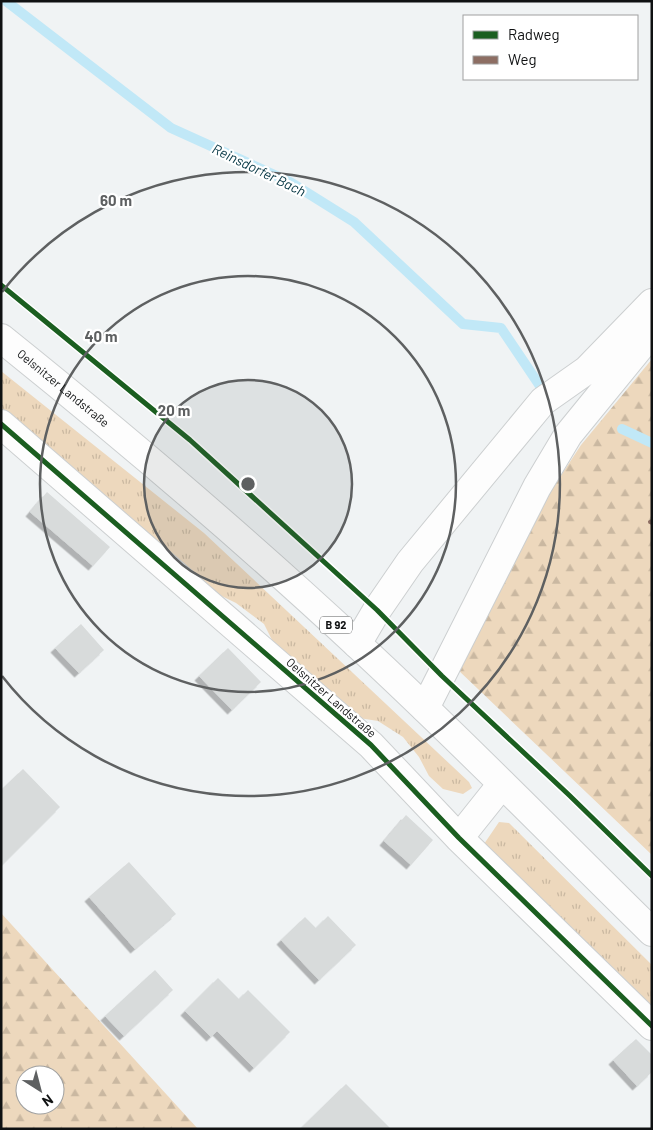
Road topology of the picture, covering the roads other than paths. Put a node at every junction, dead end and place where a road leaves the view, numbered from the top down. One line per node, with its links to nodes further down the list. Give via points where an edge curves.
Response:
1 (652, 303): 5 (street, via 588,370 543,401 410,562)
2 (652, 332): 6 (street, via 568,435 537,487)
3 (1, 338): 5 (street, Oelsnitzer Landstraße / B 92, via 222,522)
4 (1, 424): 8 (street, Oelsnitzer Landstraße, via 371,745)
5 (357, 644): 6 (street, Oelsnitzer Landstraße / B 92)
6 (425, 708): 7 (street, Oelsnitzer Landstraße / B 92)
7 (502, 784): 8 (street); 9 (street, Oelsnitzer Landstraße / B 92)
8 (459, 838): 10 (street, Oelsnitzer Landstraße)
9 (652, 932)
10 (652, 1026)

